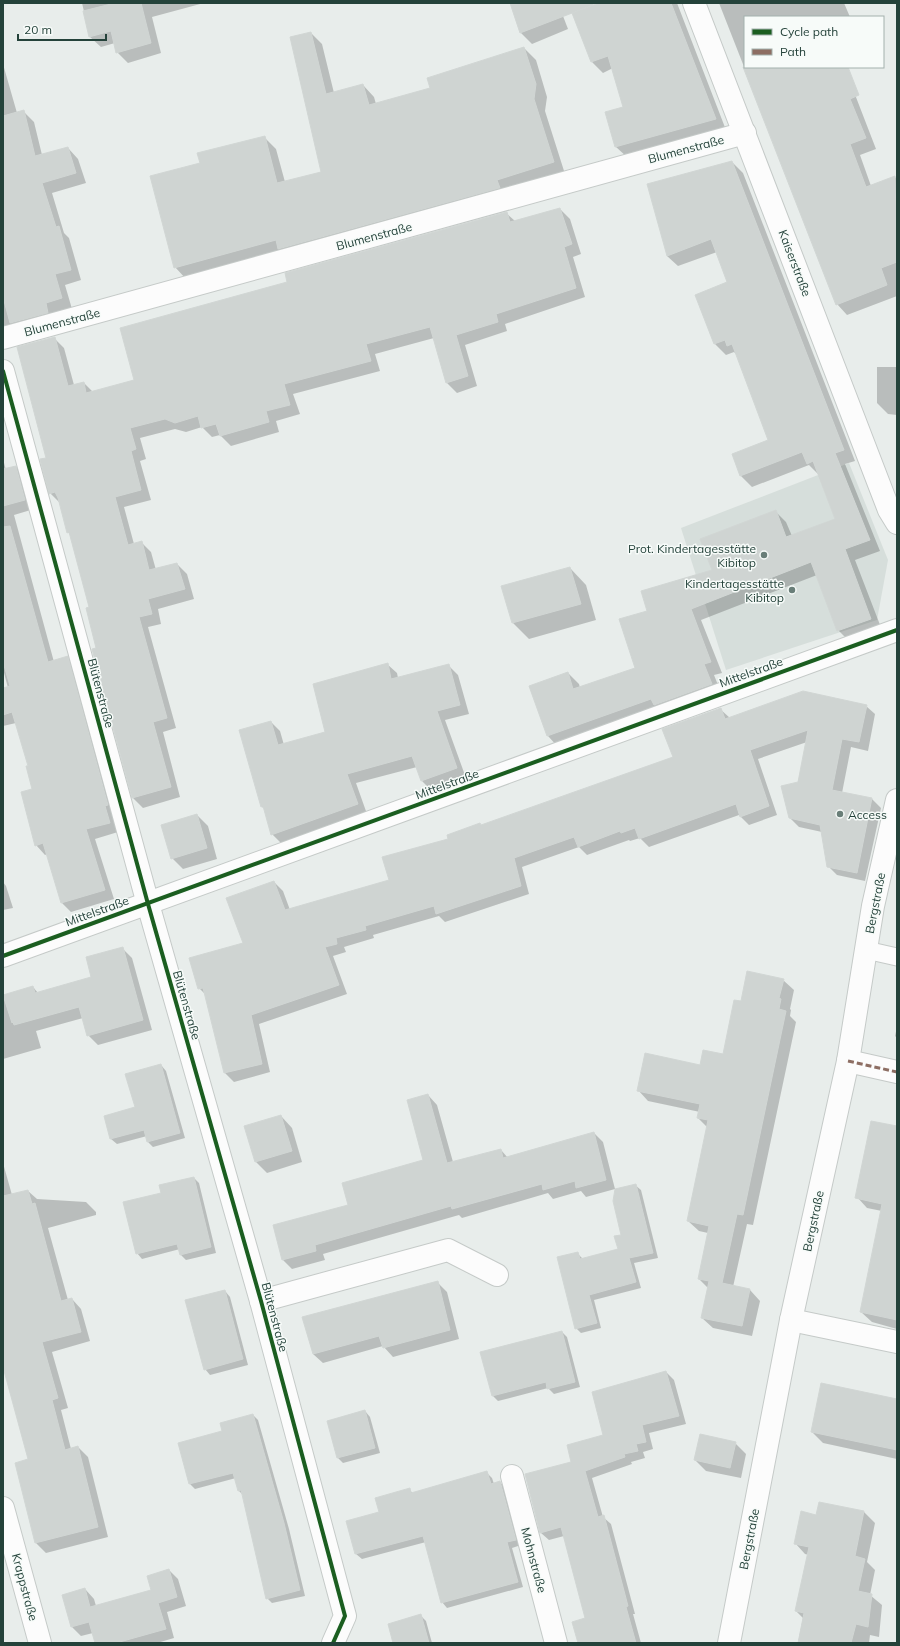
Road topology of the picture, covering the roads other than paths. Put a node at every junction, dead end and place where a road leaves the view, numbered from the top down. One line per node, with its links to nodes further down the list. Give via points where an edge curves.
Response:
1 (694, 3): 2 (street, Kaiserstraße)
2 (745, 133): 3 (street, Blumenstraße); 5 (street, Kaiserstraße, via 886,502)
3 (3, 338)
4 (3, 371): 8 (street, Blütenstraße)
5 (897, 523)
6 (897, 630): 8 (street, Mittelstraße)
7 (897, 800): 9 (street, Bergstraße, via 873,906)
8 (148, 904): 10 (street, Mittelstraße); 15 (street, Blütenstraße)
9 (866, 950): 11 (lane); 12 (street, Bergstraße)
10 (3, 956)
11 (897, 957)
12 (848, 1061): 13 (street); 16 (street, Bergstraße)
13 (897, 1072)
14 (497, 1275): 15 (street, Blütenstraße, via 448,1250)
15 (261, 1301): 21 (street, Blütenstraße, via 345,1616)
16 (791, 1320): 17 (street); 23 (street, Bergstraße)
17 (897, 1342)
18 (512, 1476): 22 (street, Mohnstraße)
19 (3, 1508): 20 (street, Krappstraße)
20 (40, 1643)
21 (333, 1643)
22 (556, 1643)
23 (729, 1643)

